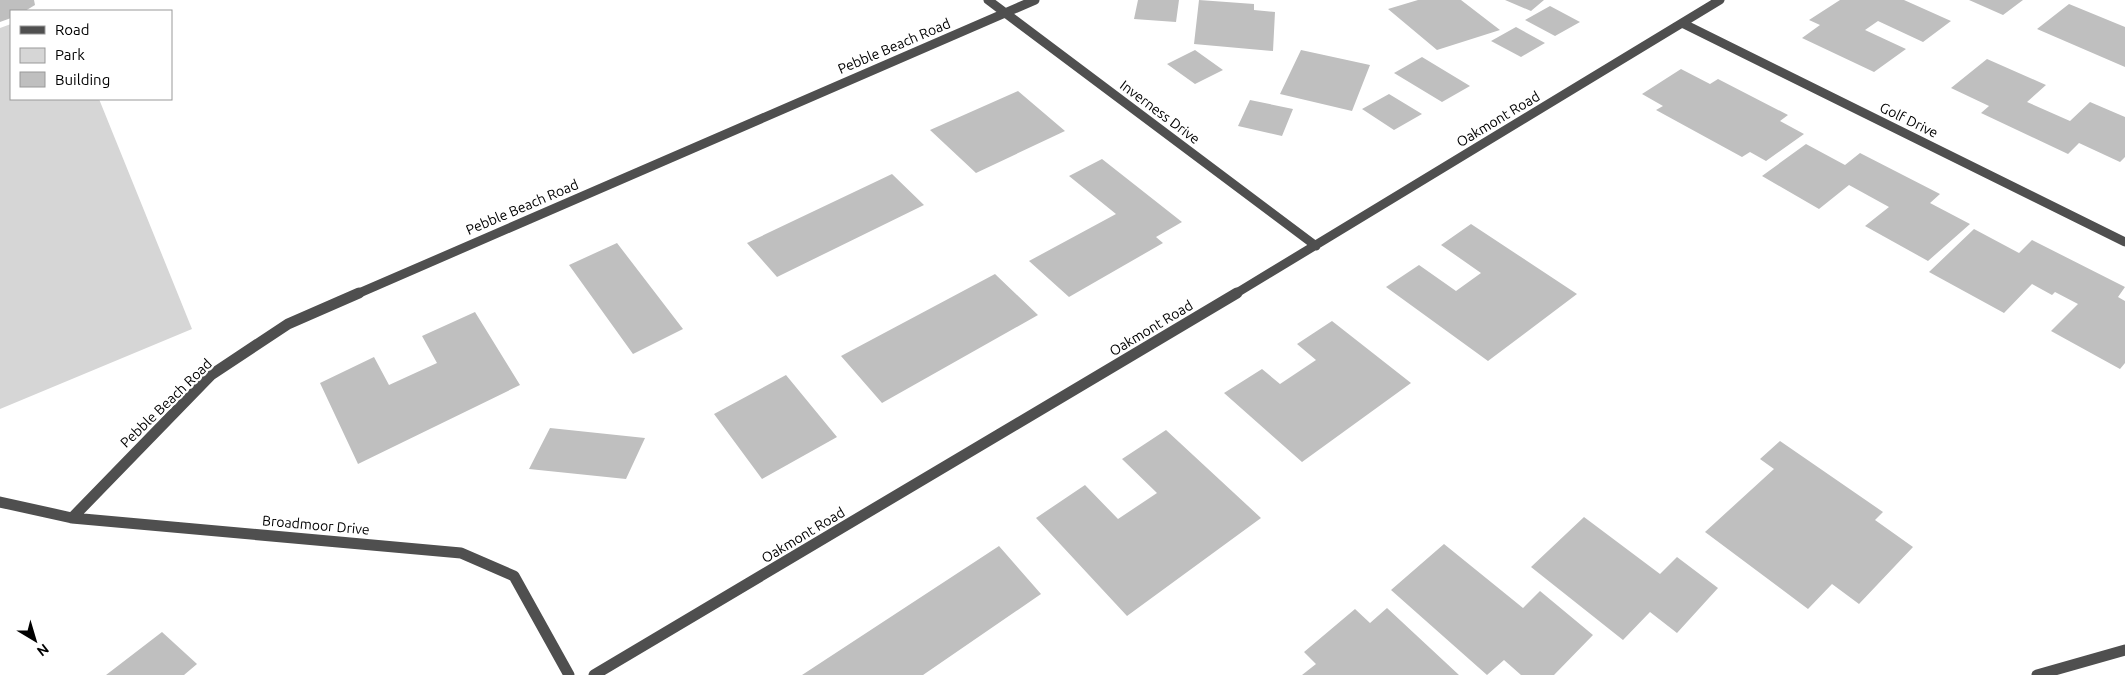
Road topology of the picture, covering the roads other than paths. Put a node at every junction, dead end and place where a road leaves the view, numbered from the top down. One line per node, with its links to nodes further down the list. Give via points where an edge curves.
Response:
1 (988, 0): 4 (street, Inverness Drive)
2 (1035, 0): 4 (street, Pebble Beach Road)
3 (1720, 0): 5 (street, Oakmont Road)
4 (1005, 13): 7 (street, Inverness Drive); 9 (street, Pebble Beach Road, via 288,324 211,375)
5 (1682, 24): 6 (street, Golf Drive); 7 (street, Oakmont Road)
6 (2125, 242)
7 (1316, 246): 12 (street, Oakmont Road)
8 (0, 502): 9 (street, Broadmoor Drive)
9 (72, 518): 11 (street, Broadmoor Drive, via 461,553 514,576)
10 (2125, 650): 13 (street)
11 (569, 675)
12 (594, 675)
13 (2037, 675)

